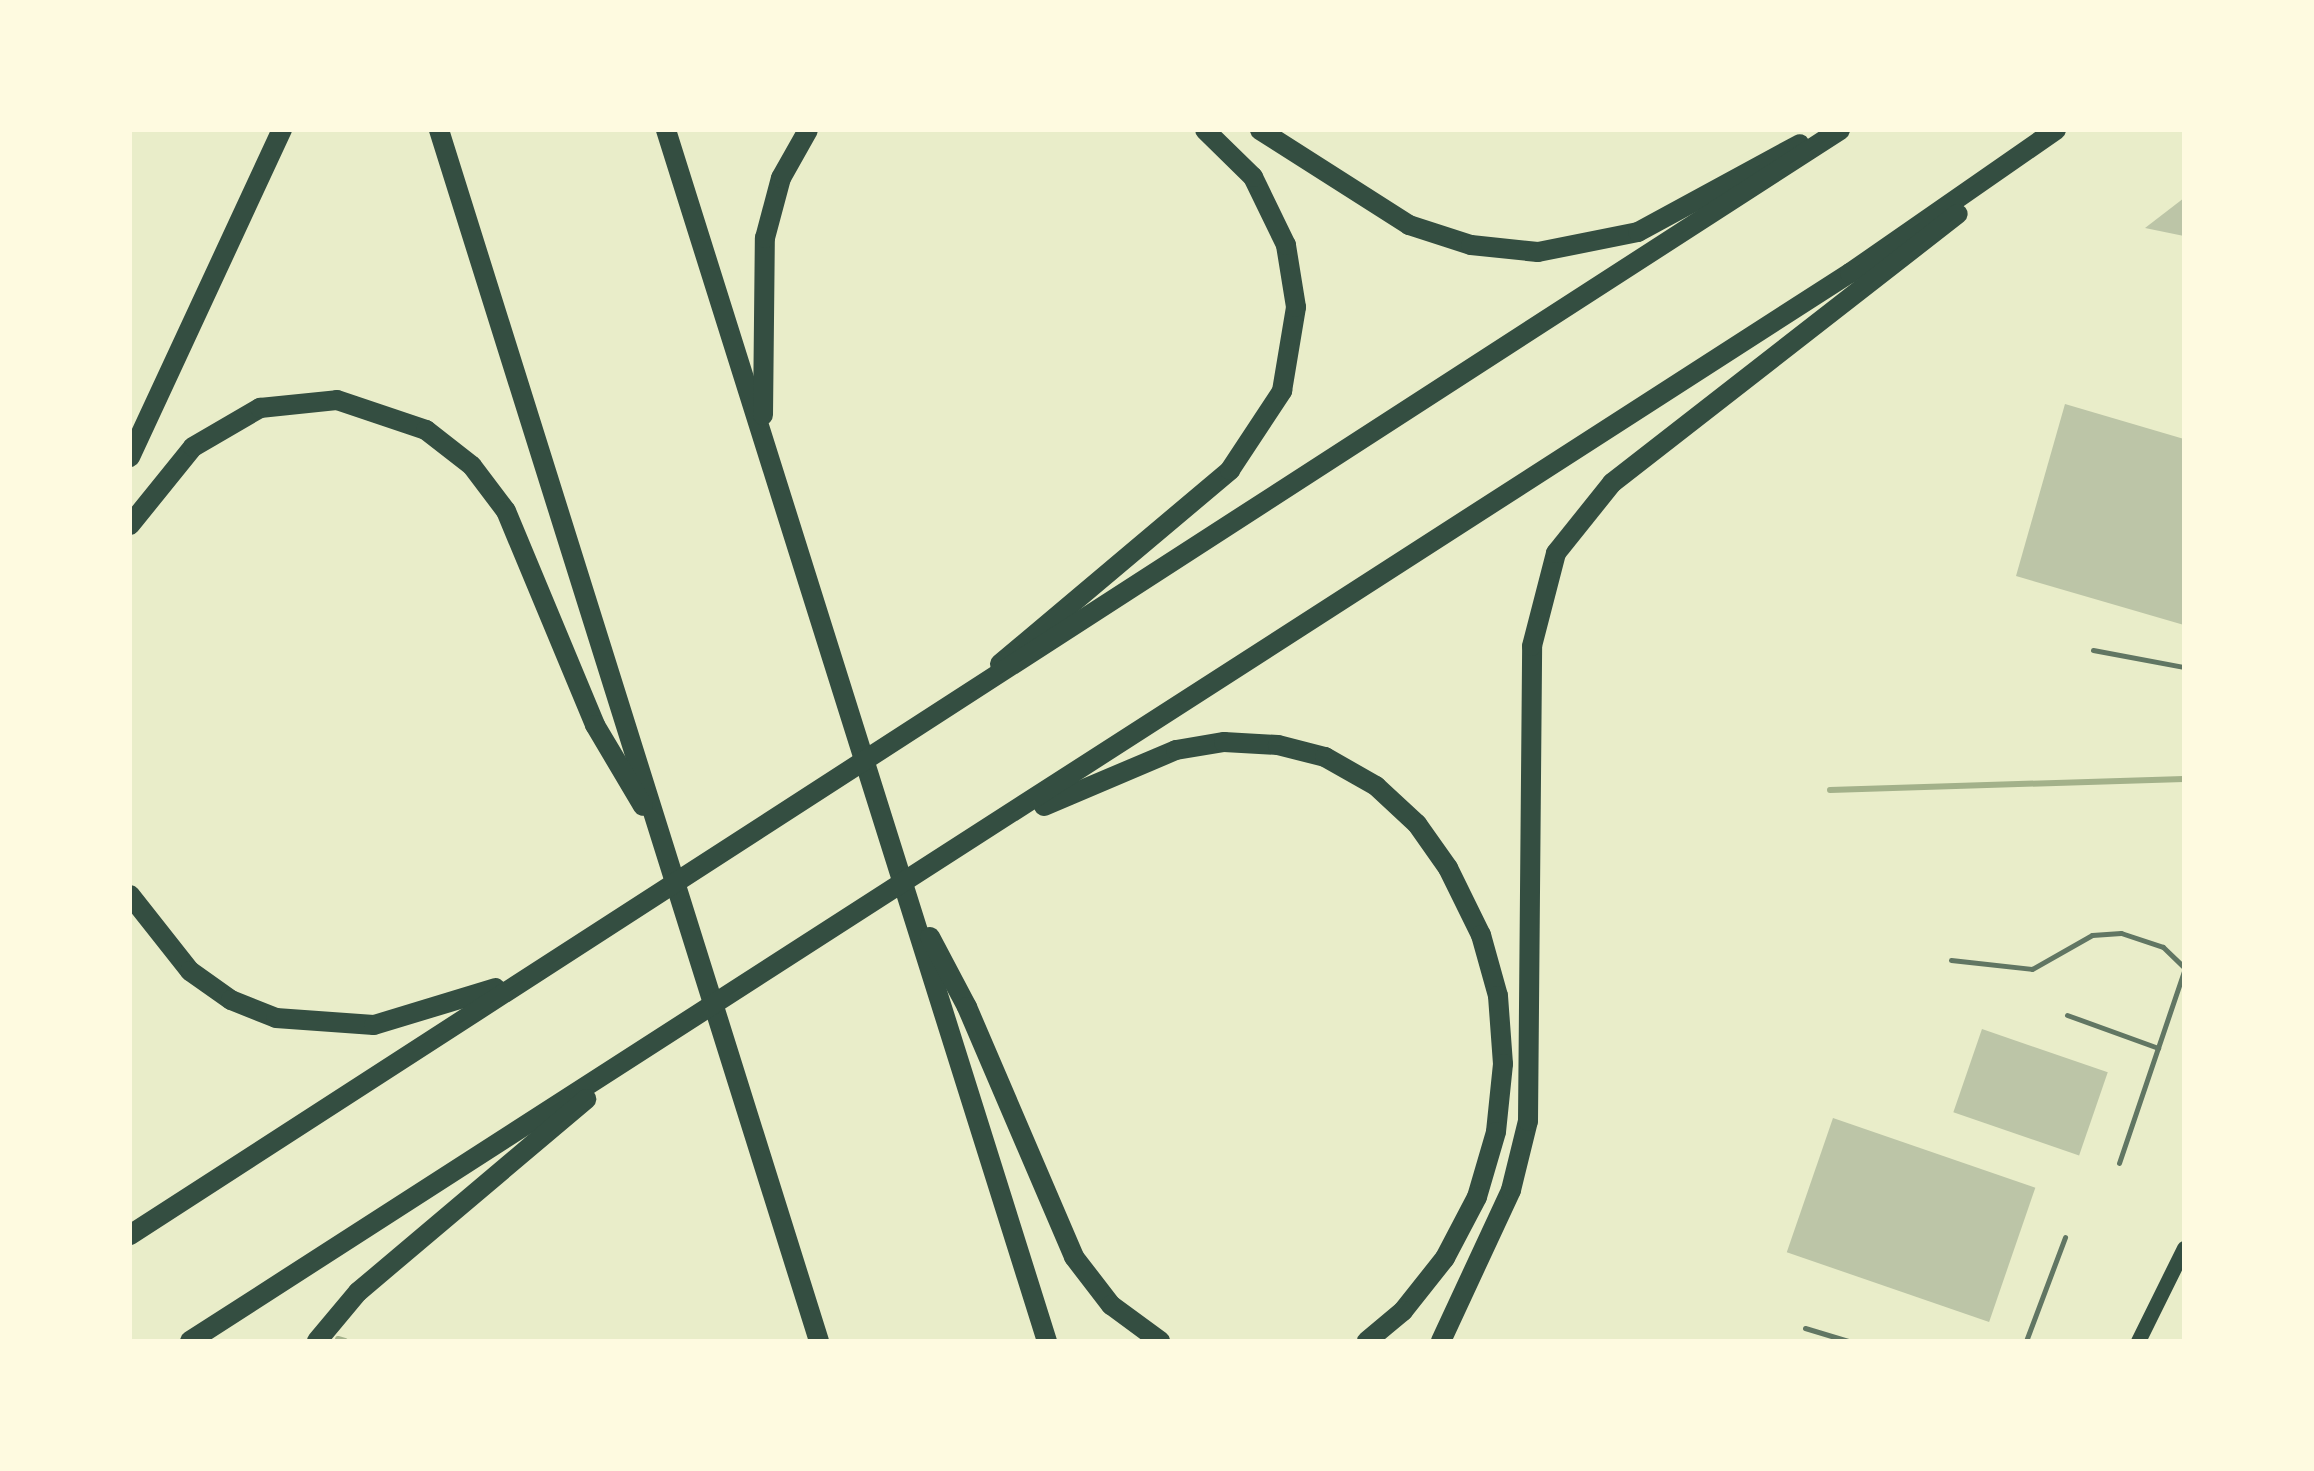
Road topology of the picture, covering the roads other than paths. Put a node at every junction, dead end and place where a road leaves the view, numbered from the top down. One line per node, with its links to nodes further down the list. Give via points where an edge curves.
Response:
1 (282, 130): 11 (highway)
2 (439, 130): 16 (highway)
3 (666, 130): 10 (highway)
4 (808, 130): 10 (highway, via 781,178 765,238)
5 (1205, 130): 15 (highway, via 1259,187 1290,258 1295,335 1276,404 1248,451 1220,480)
6 (1260, 130): 7 (highway, via 1409,225 1471,246 1538,252 1638,232)
7 (1823, 130)
8 (1840, 130): 15 (highway)
9 (2059, 130): 17 (highway, via 1850,273); 39 (highway, via 1612,483 1556,553 1532,646 1528,1120 1511,1190)
10 (763, 437): 18 (highway)
11 (130, 456)
12 (130, 525): 16 (highway, via 192,446 260,408 311,399 351,402 438,437 483,477 506,511 595,725)
13 (2093, 650): 14 (lane)
14 (2184, 667)
15 (932, 720): 20 (highway)
16 (662, 839): 30 (highway)
17 (970, 841): 24 (highway); 38 (highway, via 1139,762 1238,742 1302,750 1348,768 1385,793 1424,834 1462,892 1487,950 1502,1028 1502,1098 1488,1166 1463,1227 1414,1299)
18 (906, 892): 36 (highway); 37 (highway, via 967,1006 1074,1257 1110,1304)
19 (130, 895): 20 (highway, via 171,952 210,986 264,1014 314,1025 374,1025 446,1008)
20 (611, 925): 27 (highway)
21 (1951, 960): 22 (lane, via 2032,969 2092,935 2121,933 2163,947)
22 (2184, 969): 25 (lane)
23 (2067, 1015): 25 (lane)
24 (649, 1046): 32 (highway); 33 (highway, via 358,1292)
25 (2158, 1048): 26 (lane)
26 (2120, 1163)
27 (130, 1235)
28 (2065, 1237): 41 (lane)
29 (2184, 1248): 42 (main road)
30 (811, 1315): 34 (highway); 35 (highway)
31 (1805, 1328): 40 (lane)
32 (190, 1341)
33 (317, 1341)
34 (812, 1341)
35 (820, 1341)
36 (1048, 1341)
37 (1160, 1341)
38 (1367, 1341)
39 (1440, 1341)
40 (1848, 1341)
41 (2026, 1341)
42 (2138, 1341)

